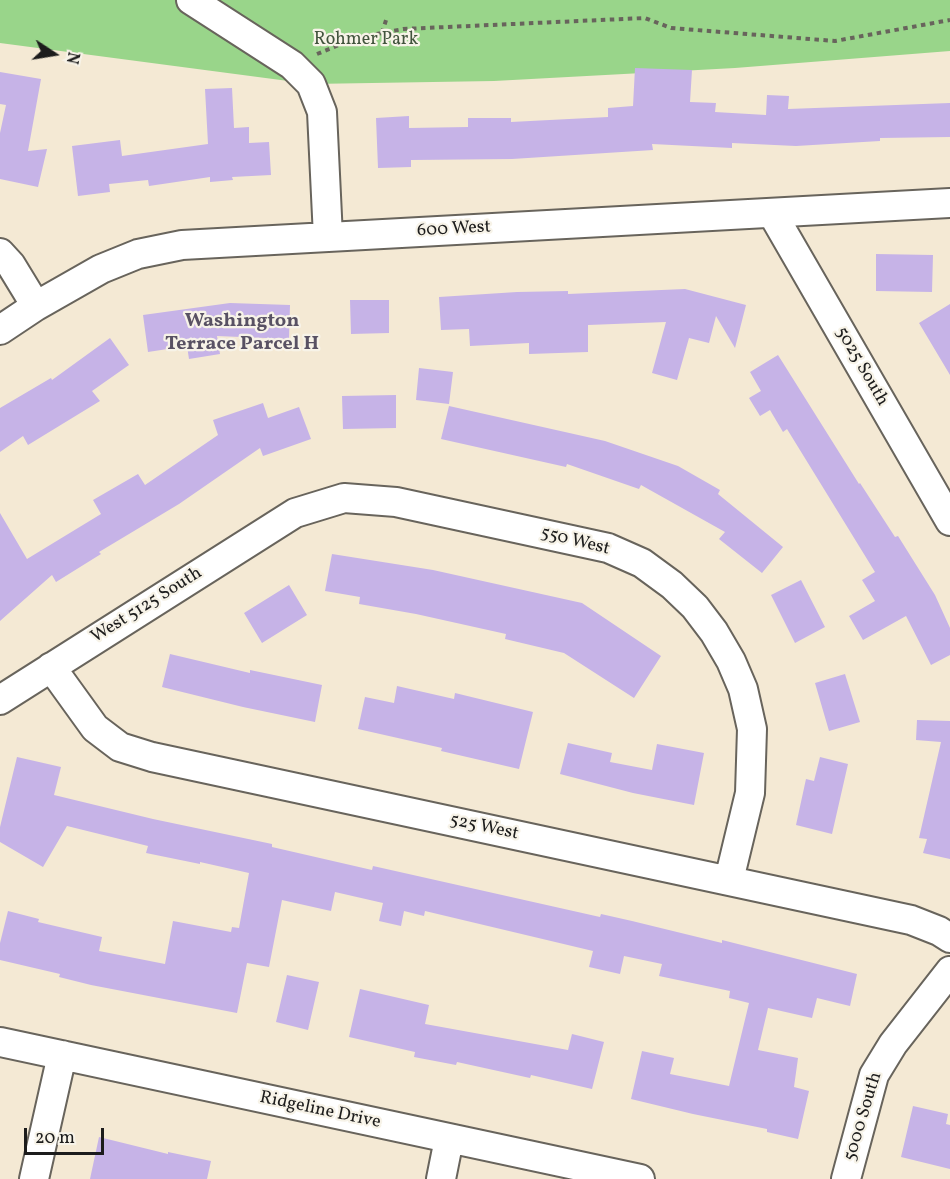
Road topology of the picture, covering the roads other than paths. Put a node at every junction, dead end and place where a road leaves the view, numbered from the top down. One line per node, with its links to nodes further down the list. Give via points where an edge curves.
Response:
1 (191, 0): 4 (street, via 292,65 311,84 322,112)
2 (950, 203): 3 (street, 600 West)
3 (772, 213): 4 (street, 600 West); 9 (street, 5025 South)
4 (328, 237): 6 (street, 600 West, via 182,245 138,254 101,269)
5 (0, 253): 6 (street)
6 (36, 306): 7 (street, 600 West)
7 (0, 330)
8 (295, 513): 10 (street, West 5125 South); 12 (street, 550 West, via 344,498 396,502 608,548 642,563 672,585 714,632 743,689 752,729 750,793)
9 (950, 521)
10 (51, 667): 11 (street, West 5125 South); 12 (street, 525 West, via 95,728 120,747)
11 (0, 700)
12 (729, 880): 13 (street, 525 West, via 911,920)
13 (950, 939)
14 (950, 971): 21 (street, 5000 South, via 874,1075)
15 (0, 1042): 16 (street, Ridgeline Drive)
16 (62, 1055): 17 (street, Ridgeline Drive); 18 (street)
17 (449, 1139): 19 (street); 20 (street, Ridgeline Drive)
18 (34, 1179)
19 (441, 1179)
20 (640, 1179)
21 (846, 1179)

